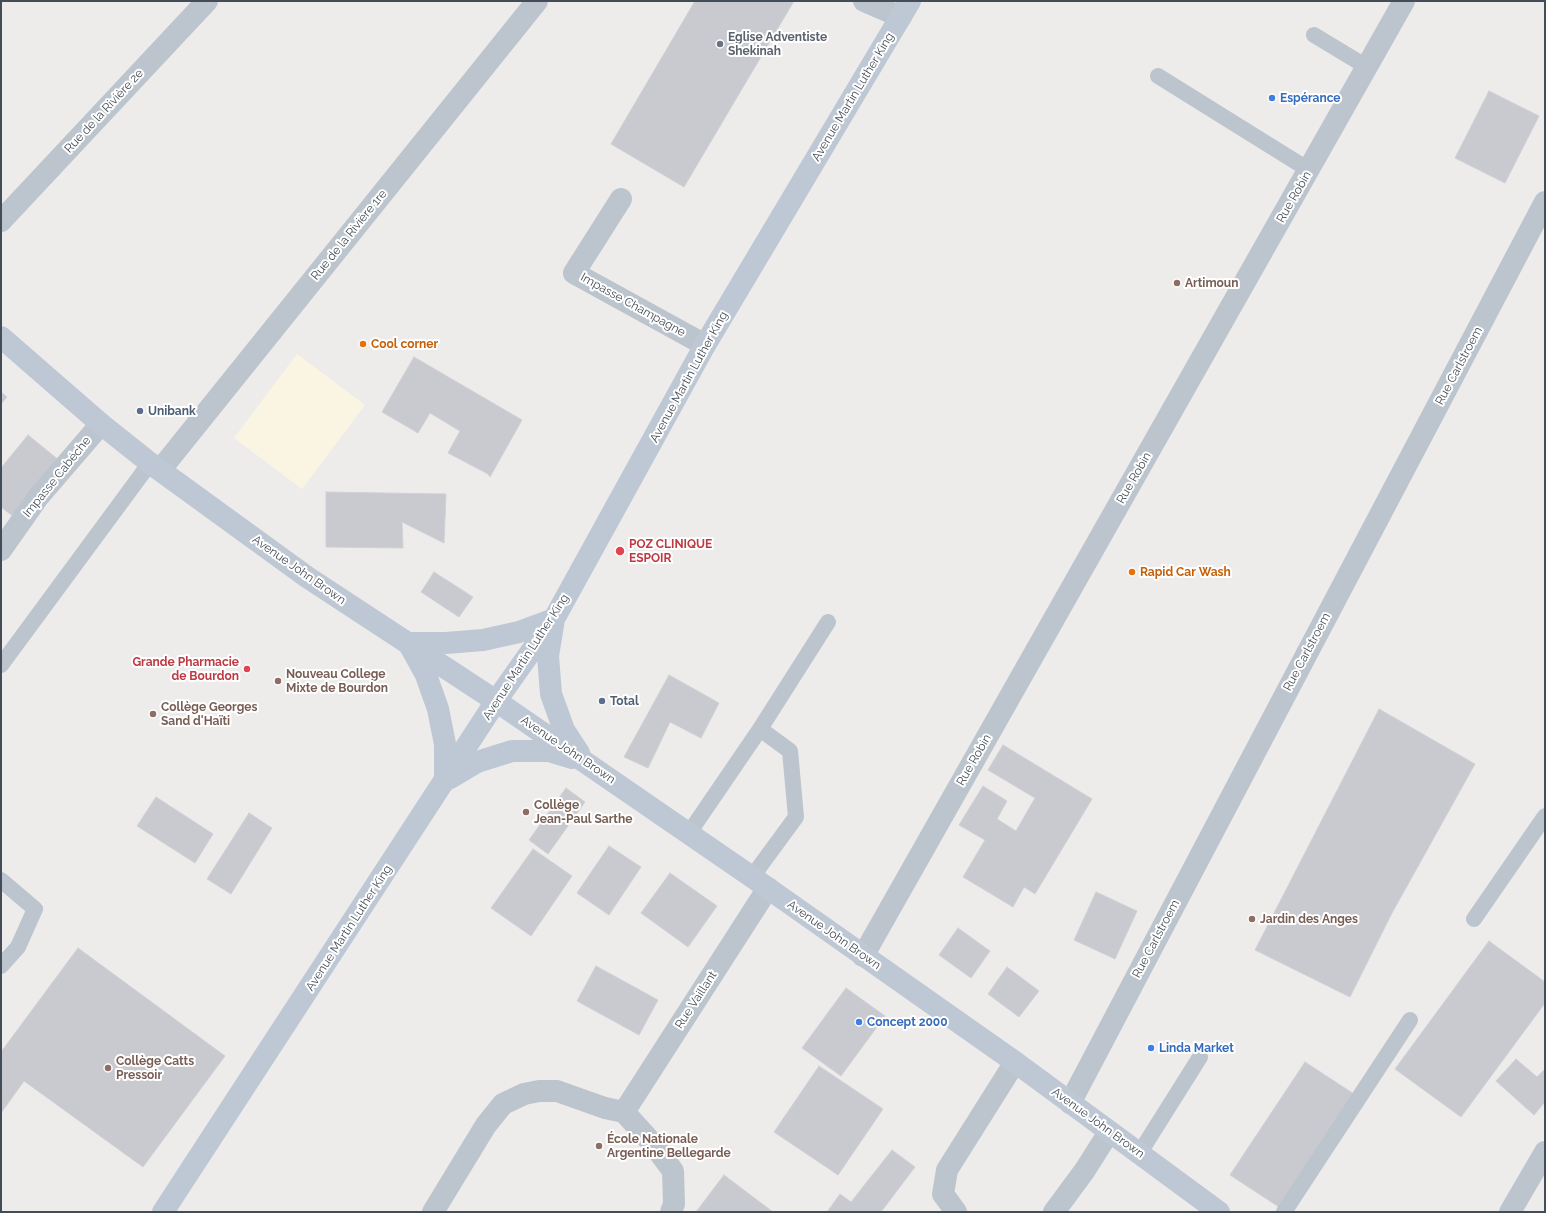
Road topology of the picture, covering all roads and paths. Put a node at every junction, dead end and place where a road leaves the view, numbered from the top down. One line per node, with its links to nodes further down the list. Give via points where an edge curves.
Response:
1 (207, 1): 12 (street, Rue de la Rivière 2e)
2 (537, 1): 16 (street, Rue de la Rivière 1re)
3 (864, 1): 5 (street)
4 (1404, 1): 7 (street, Rue Robin)
5 (905, 9): 14 (main road, Avenue Martin Luther King)
6 (1314, 36): 7 (lane)
7 (1367, 67): 9 (street, Rue Robin)
8 (1158, 76): 9 (lane)
9 (1309, 170): 31 (street, Rue Robin)
10 (621, 199): 14 (street, Impasse Champagne, via 574,273)
11 (1545, 202): 36 (street, Rue Carlstroem)
12 (1, 221)
13 (1, 337): 15 (main road, Avenue John Brown)
14 (705, 346): 18 (main road, Avenue Martin Luther King)
15 (101, 424): 16 (main road, Avenue John Brown); 17 (street, Impasse Cabéche, via 38,496)
16 (155, 466): 20 (main road, Avenue John Brown, via 307,577); 21 (lane)
17 (1, 550)
18 (554, 619): 20 (main road, via 519,632 483,640 446,644); 22 (main road, Avenue Martin Luther King); 24 (main road, via 548,656 551,694 564,730)
19 (828, 622): 23 (lane)
20 (408, 643): 22 (main road, Avenue John Brown); 25 (main road, via 426,675 438,709 445,744)
21 (1, 665)
22 (496, 701): 24 (main road, Avenue John Brown); 25 (main road, Avenue Martin Luther King)
23 (760, 729): 27 (lane); 29 (lane, via 790,751 796,817)
24 (585, 762): 25 (main road, via 549,751 512,752 477,762); 27 (main road, Avenue John Brown)
25 (445, 781): 41 (main road, Avenue Martin Luther King)
26 (1545, 816): 30 (lane)
27 (689, 833): 29 (main road, Avenue John Brown)
28 (1, 880): 32 (lane, via 34,909 18,947)
29 (760, 882): 31 (main road, Avenue John Brown); 37 (street, Rue Vaillant)
30 (1474, 919)
31 (863, 956): 35 (main road, Avenue John Brown)
32 (1, 966)
33 (1410, 1020): 47 (lane)
34 (1200, 1057): 40 (lane)
35 (1015, 1062): 36 (main road, Avenue John Brown); 44 (street, via 947,1170 943,1194)
36 (1070, 1102): 38 (main road, Avenue John Brown)
37 (624, 1112): 42 (street, via 557,1091 524,1094 503,1104 486,1125); 43 (street, via 673,1171 674,1204)
38 (1109, 1132): 40 (main road, Avenue John Brown); 45 (street)
39 (1545, 1152): 48 (street)
40 (1140, 1154): 46 (main road, Avenue John Brown)
41 (163, 1212)
42 (433, 1212)
43 (671, 1212)
44 (956, 1212)
45 (1054, 1212)
46 (1219, 1212)
47 (1284, 1212)
48 (1510, 1212)

